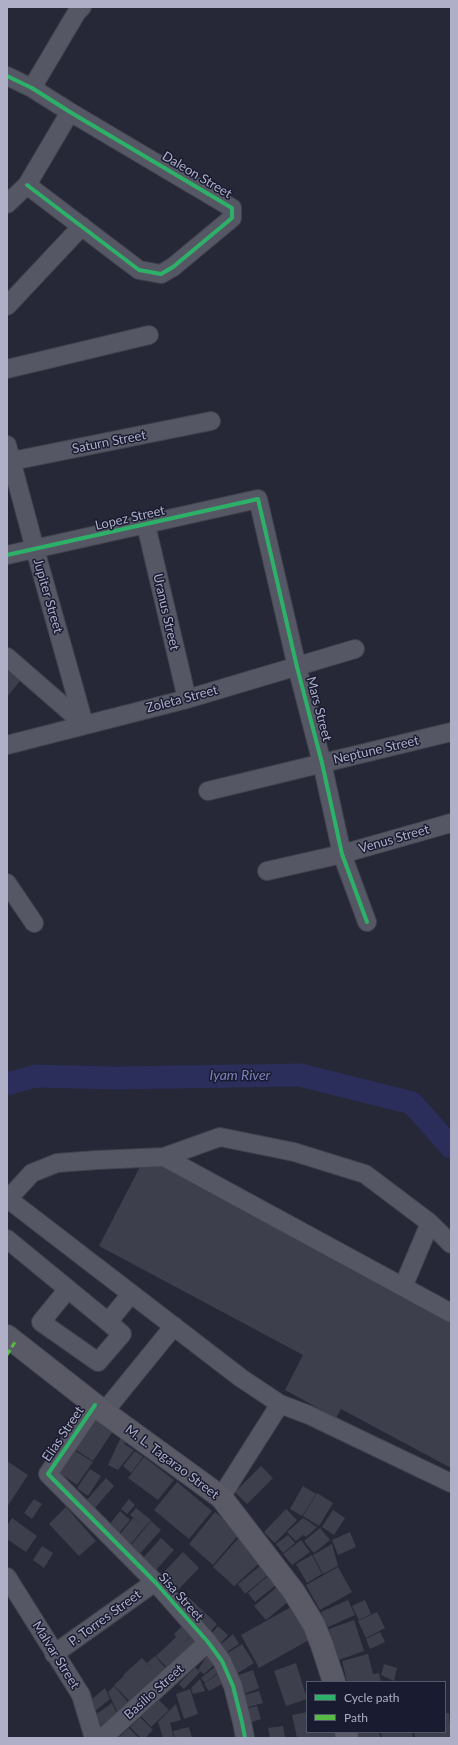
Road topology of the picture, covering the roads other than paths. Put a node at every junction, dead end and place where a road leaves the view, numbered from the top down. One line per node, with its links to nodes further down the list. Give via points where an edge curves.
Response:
1 (76, 9): 3 (street)
2 (7, 76): 3 (street, Daleon Street)
3 (32, 88): 4 (street, Daleon Street)
4 (70, 112): 5 (street); 7 (street, Daleon Street, via 232,208 232,218 161,274 139,270)
5 (27, 186): 6 (street); 7 (street, Daleon Street)
6 (7, 204)
7 (82, 226): 8 (street)
8 (7, 306)
9 (149, 335): 10 (street)
10 (7, 369)
11 (211, 422): 12 (street, Saturn Street)
12 (8, 456): 15 (street, Jupiter Street)
13 (258, 499): 14 (street, Lopez Street); 19 (street, Mars Street)
14 (146, 525): 15 (street, Lopez Street); 20 (street, Uranus Street)
15 (35, 549): 16 (street, Lopez Street); 21 (street, Jupiter Street)
16 (7, 555)
17 (355, 649): 19 (street, Zoleta Street)
18 (7, 657): 21 (street)
19 (297, 667): 20 (street, Zoleta Street); 24 (street, Mars Street)
20 (186, 699): 21 (street, Zoleta Street)
21 (84, 724): 23 (street, Zoleta Street)
22 (451, 732): 24 (street, Neptune Street)
23 (7, 745)
24 (322, 763): 25 (street, Neptune Street); 27 (street, Mars Street)
25 (208, 791)
26 (451, 823): 27 (street, Venus Street)
27 (342, 854): 28 (street, Venus Street); 31 (street, Mars Street)
28 (267, 871)
29 (7, 883): 30 (street)
30 (34, 922)
31 (367, 922)
32 (164, 1157): 33 (street, via 57,1163 32,1173); 34 (street, via 220,1137 294,1152 365,1174); 37 (street)
33 (7, 1199): 39 (street)
34 (430, 1223): 36 (street); 37 (street)
35 (7, 1239): 38 (street)
36 (451, 1244)
37 (404, 1287): 40 (street)
38 (68, 1289): 41 (street); 41 (street, via 41,1322 98,1362 122,1334)
39 (131, 1294): 41 (street); 42 (street)
40 (451, 1313)
41 (108, 1322)
42 (174, 1326): 44 (street, via 241,1378); 45 (street, Elias Street)
43 (7, 1336): 45 (main road, M. L. Tagarao Street)
44 (280, 1404): 47 (street, via 315,1418); 48 (street)
45 (99, 1408): 46 (street, Elias Street); 48 (main road, M. L. Tagarao Street)
46 (48, 1474): 50 (street, Sisa Street)
47 (451, 1484)
48 (221, 1497): 53 (main road, M. L. Tagarao Street, via 294,1592 314,1625)
49 (7, 1577): 52 (street, Malvar Street)
50 (155, 1582): 51 (street, Sisa Street); 52 (street, P. Torres Street)
51 (208, 1642): 55 (street, Basilio Street, via 107,1734); 56 (street, Sisa Street, via 222,1661 233,1686)
52 (54, 1654): 54 (street, Malvar Street, via 81,1695)
53 (334, 1681)
54 (94, 1738)
55 (97, 1738)
56 (245, 1738)

